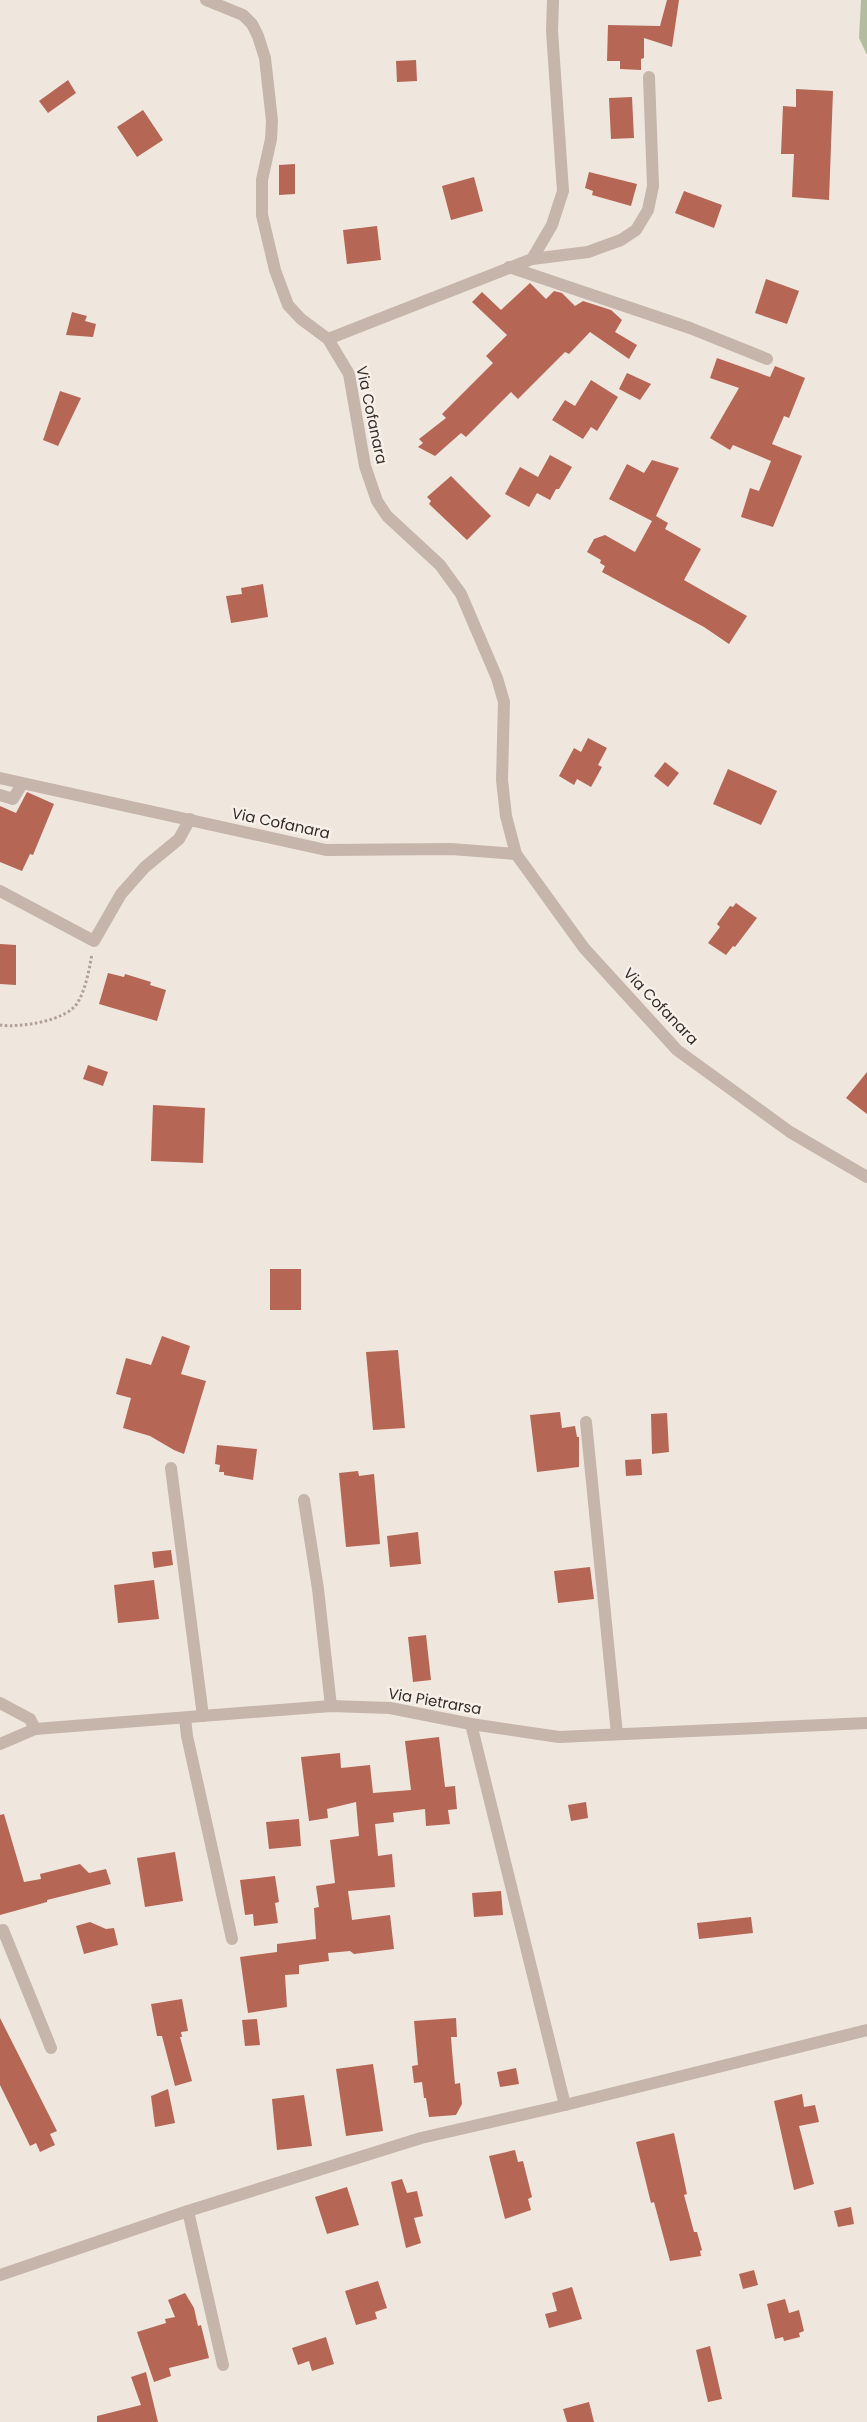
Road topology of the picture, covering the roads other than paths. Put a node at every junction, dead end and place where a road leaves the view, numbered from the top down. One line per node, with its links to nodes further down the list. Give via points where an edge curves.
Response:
1 (206, 0): 6 (street, Via Cofanara, via 243,15 258,36 265,58 272,121 262,180 262,215 275,270 288,305)
2 (553, 0): 4 (street, via 552,32 563,191 552,225)
3 (649, 77): 4 (street, via 653,186 648,210 636,230 621,240 588,252)
4 (532, 258): 5 (street)
5 (509, 267): 6 (street); 7 (street, via 690,328)
6 (328, 339): 12 (street, Via Cofanara, via 349,374 365,466 377,501 387,516 440,565 461,594 497,678 504,702 502,780)
7 (767, 360)
8 (0, 778): 9 (street, Via Cofanara)
9 (22, 784): 10 (street, via 12,799); 11 (street, Via Cofanara)
10 (0, 795)
11 (190, 819): 12 (street, Via Cofanara, via 326,850 451,850); 13 (street, via 179,839 145,867 121,894 94,941)
12 (516, 854): 14 (street, Via Cofanara, via 584,948 677,1050 790,1132)
13 (0, 891)
14 (867, 1177)
15 (586, 1422): 25 (street)
16 (171, 1468): 20 (street)
17 (304, 1500): 19 (street)
18 (0, 1703): 24 (street, via 30,1719)
19 (331, 1706): 20 (street, Via Pietrarsa); 23 (street, Via Pietrarsa, via 390,1708)
20 (203, 1716): 21 (street, Via Pietrarsa)
21 (186, 1718): 24 (street, Via Pietrarsa); 28 (street, via 187,1736)
22 (867, 1723): 25 (street, Via Pietrarsa)
23 (471, 1724): 25 (street, Via Pietrarsa, via 559,1737); 31 (street)
24 (35, 1729): 26 (street, Via Pietrarsa)
25 (617, 1734)
26 (0, 1744)
27 (0, 1931): 30 (street, via 3,1930)
28 (232, 1939)
29 (867, 2030): 31 (street)
30 (51, 2048)
31 (565, 2105): 32 (street, via 421,2138)
32 (188, 2211): 33 (street); 34 (street)
33 (0, 2275)
34 (223, 2365)

